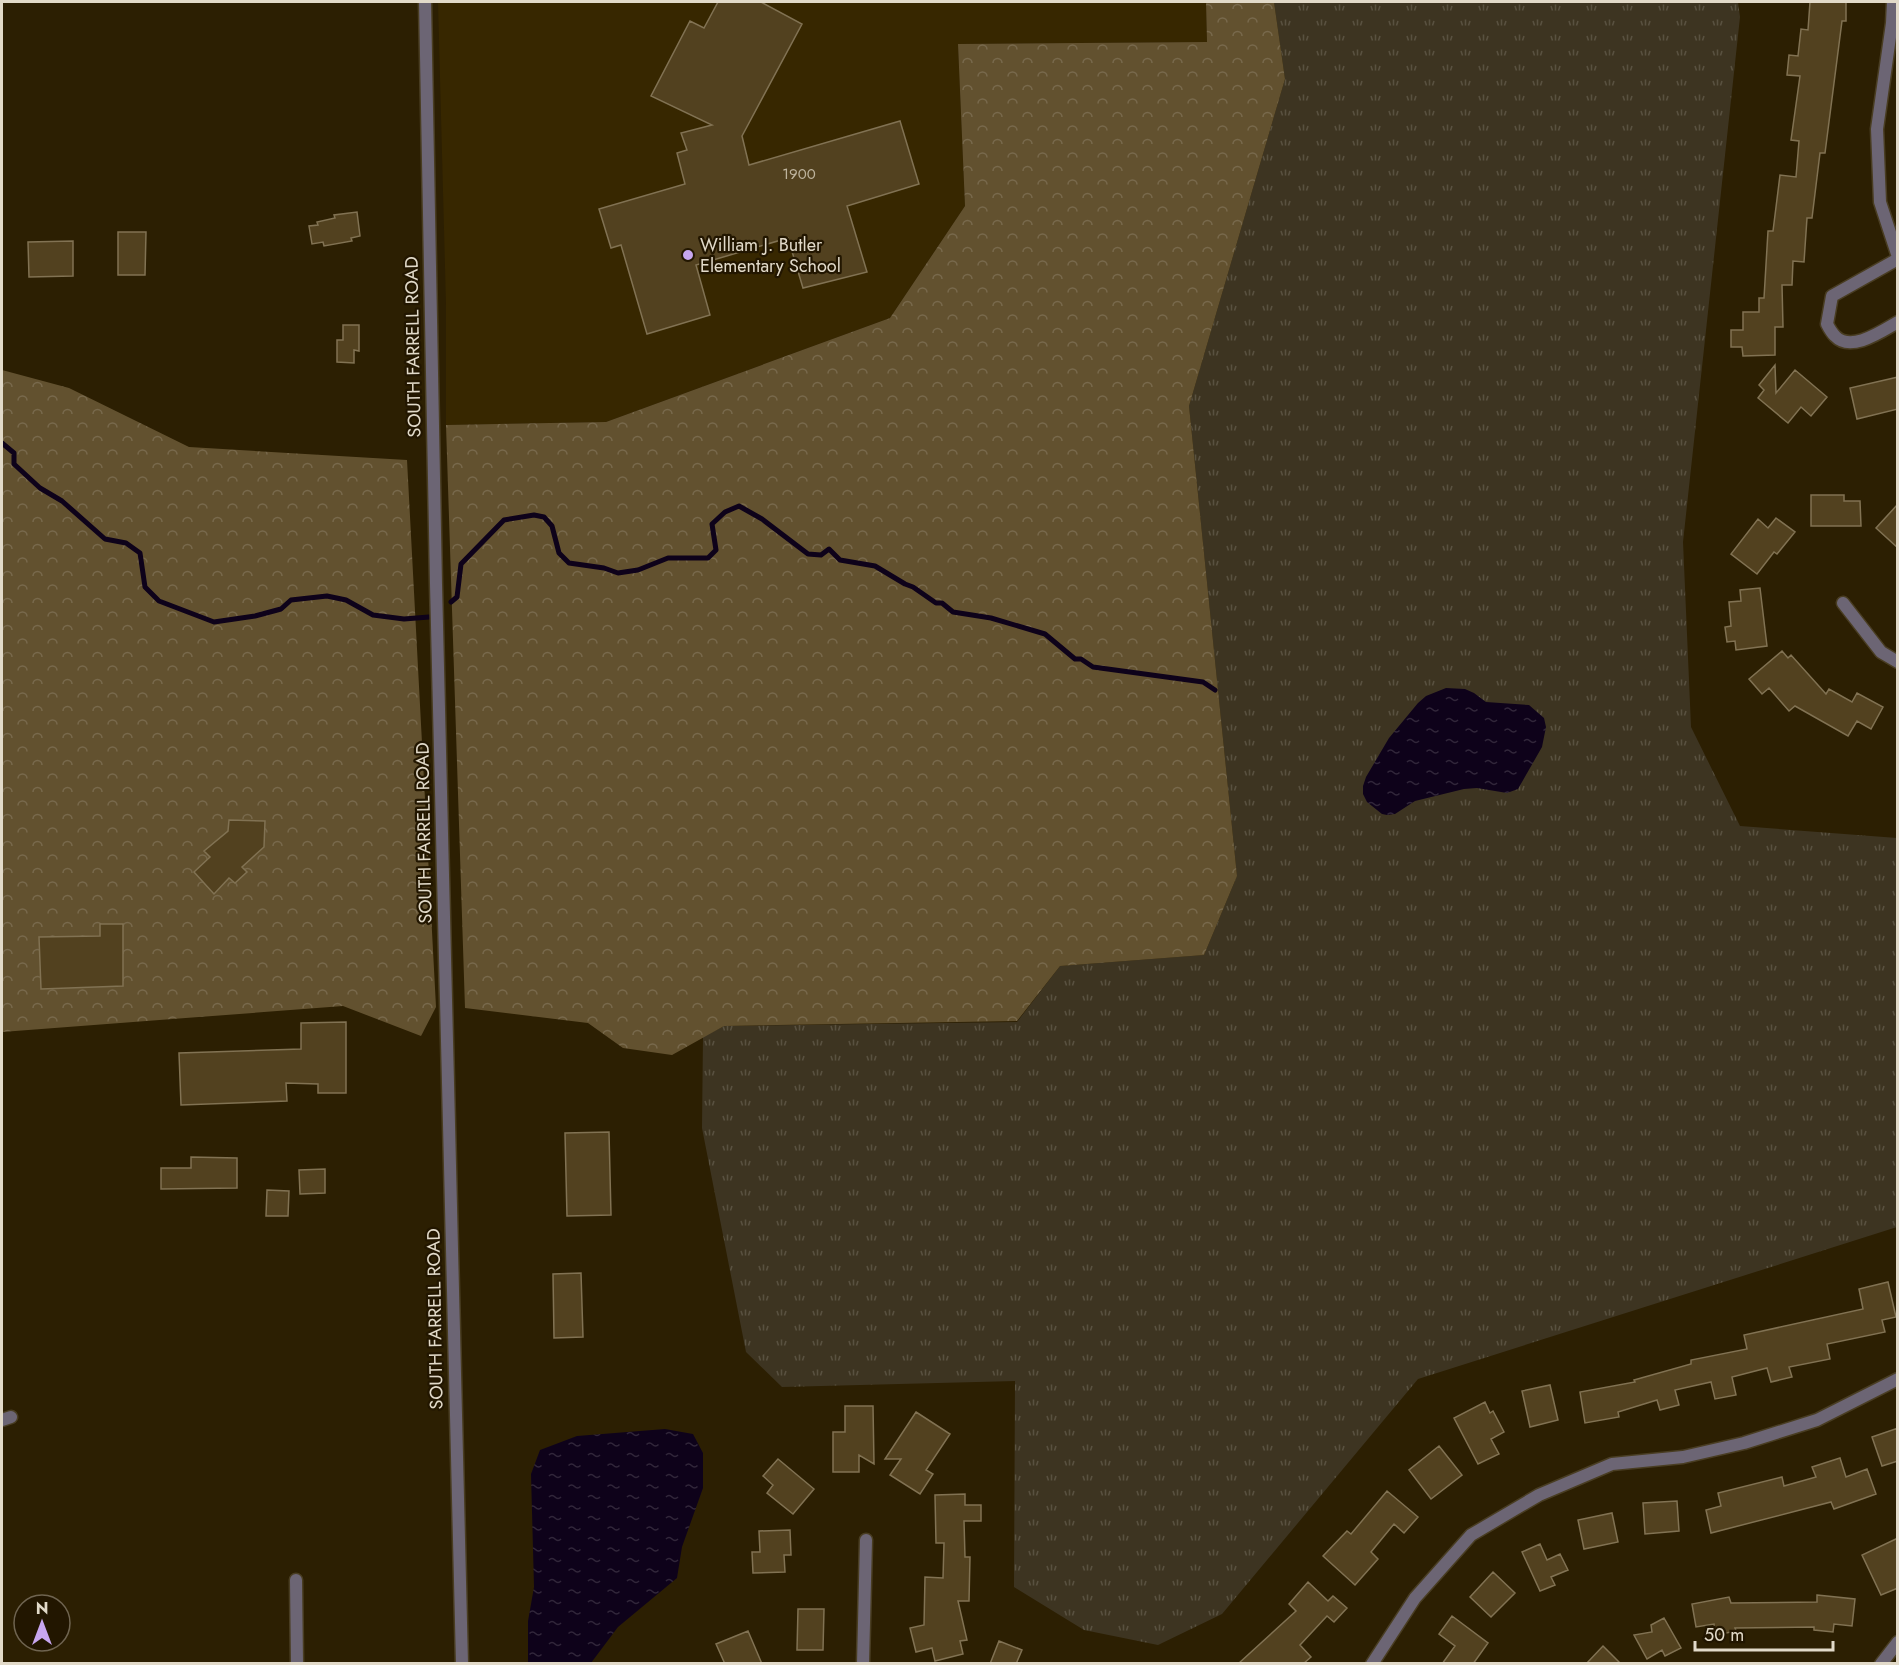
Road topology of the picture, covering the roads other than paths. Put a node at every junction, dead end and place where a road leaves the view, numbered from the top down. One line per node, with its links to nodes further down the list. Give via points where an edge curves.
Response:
1 (425, 2): 12 (street, SOUTH FARRELL ROAD)
2 (1893, 2): 3 (street, via 1877,129 1880,202)
3 (1898, 258): 4 (street, via 1832,296 1827,324 1836,338 1848,342 1866,340)
4 (1898, 322)
5 (1843, 603): 6 (street, via 1881,652)
6 (1898, 662)
7 (1898, 1379): 14 (street, via 1817,1420 1683,1457 1612,1464 1539,1495 1471,1535 1415,1598)
8 (866, 1540): 13 (street)
9 (296, 1580): 11 (street)
10 (1898, 1642): 15 (street)
11 (297, 1664)
12 (462, 1664)
13 (863, 1664)
14 (1372, 1664)
15 (1881, 1664)

